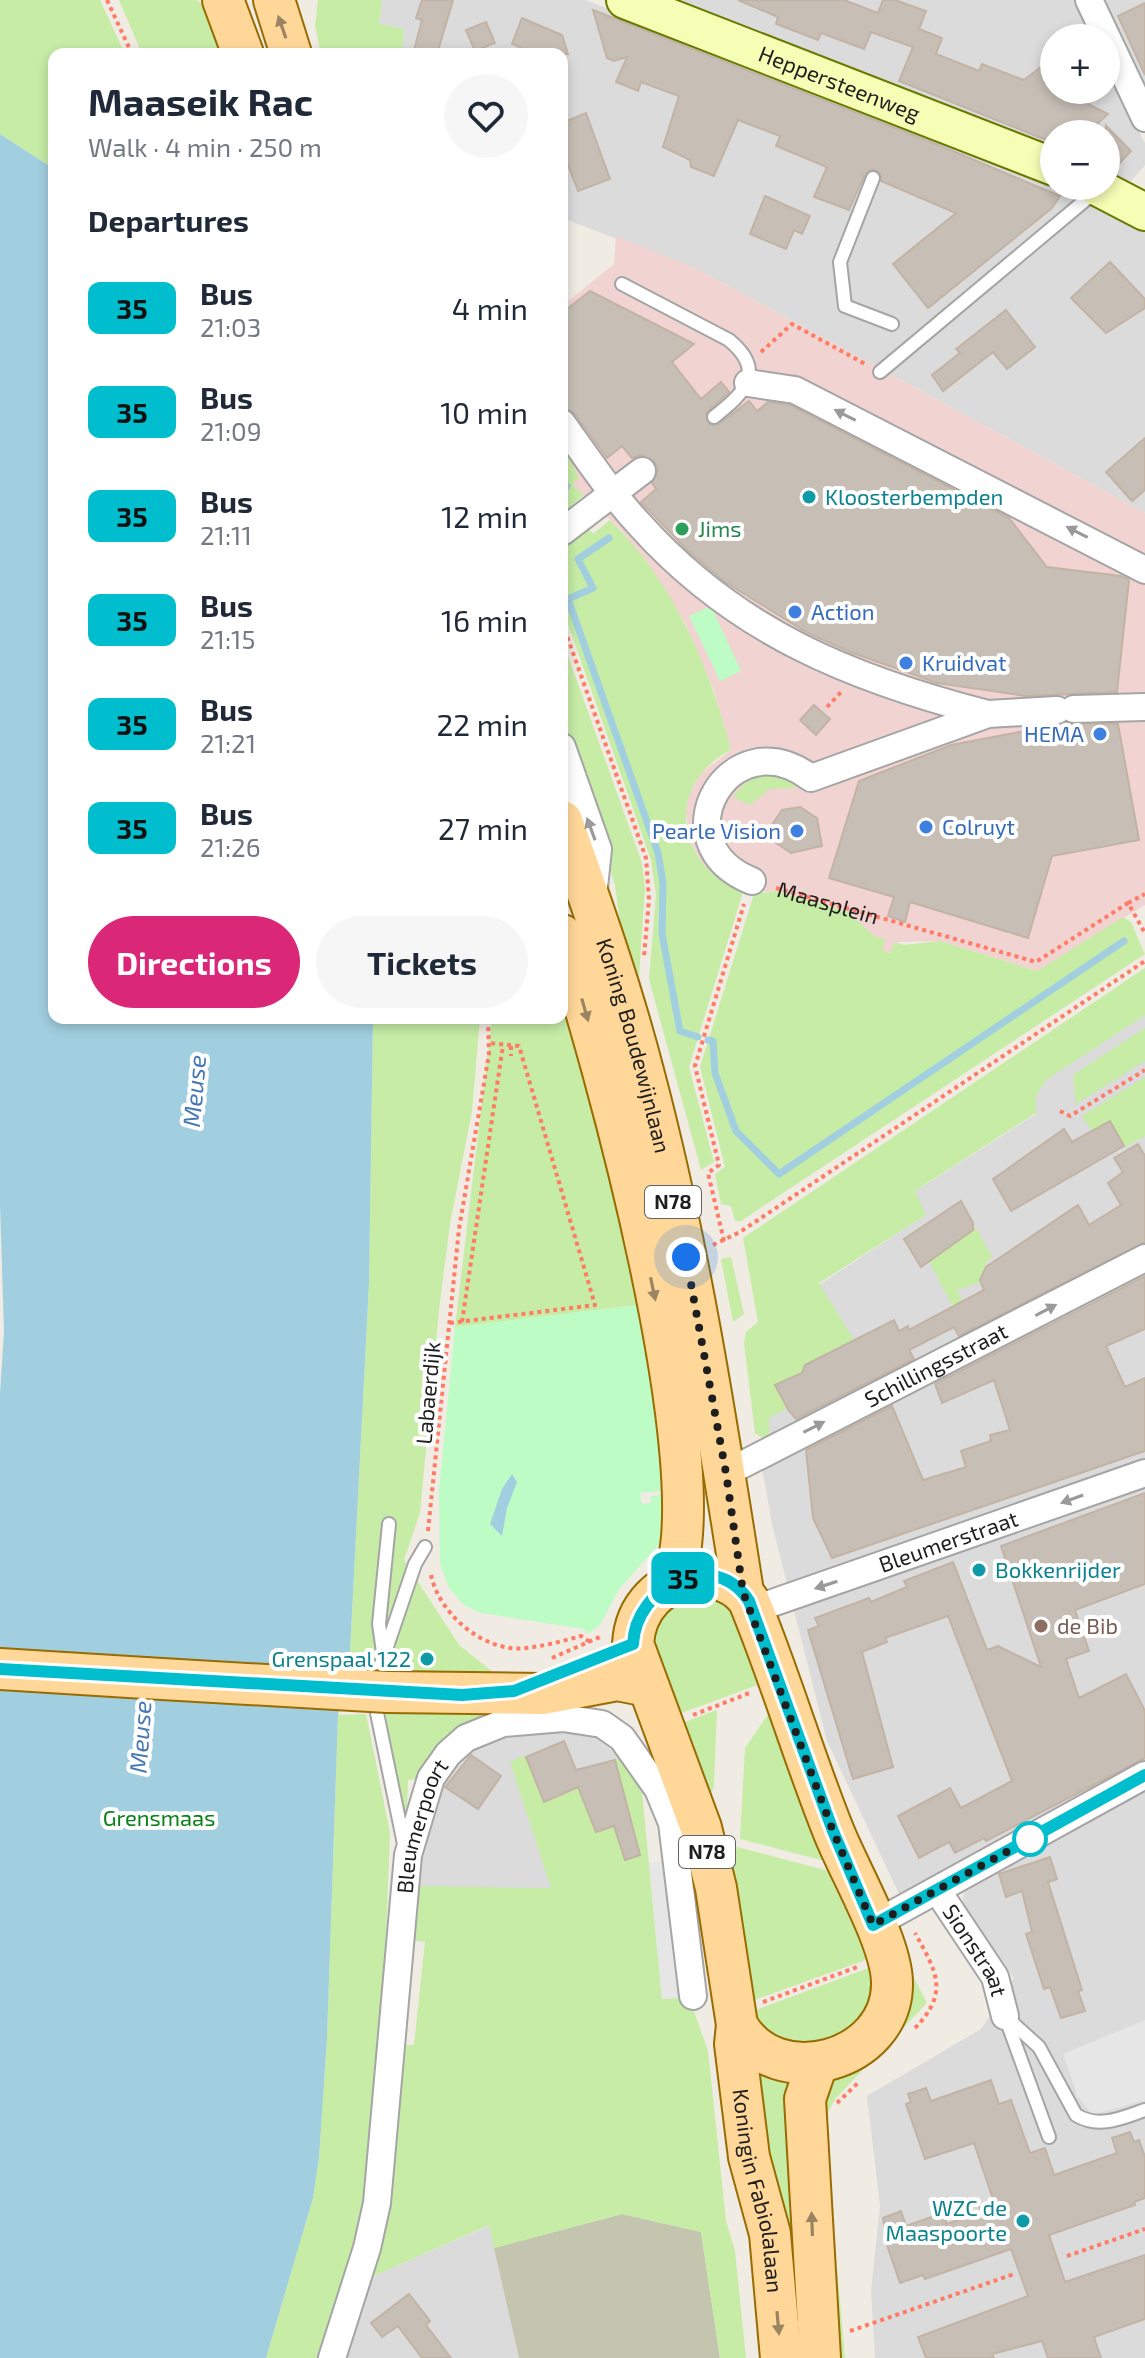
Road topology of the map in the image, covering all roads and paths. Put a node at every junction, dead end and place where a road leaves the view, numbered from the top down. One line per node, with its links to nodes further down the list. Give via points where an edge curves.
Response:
1 (107, 0): 7 (path)
2 (223, 0): 3 (main road); 8 (main road)
3 (244, 0)
4 (274, 0): 9 (main road, one-way to 4)
5 (625, 0): 11 (street, Heppersteenweg)
6 (1089, 0): 10 (street)
7 (129, 48)
8 (241, 48)
9 (289, 48)
10 (1145, 118)
11 (1040, 162)
12 (873, 178): 17 (lane, via 840,262 845,306)
13 (1120, 199): 15 (street)
14 (1082, 200): 18 (lane)
15 (1145, 212)
16 (622, 284): 19 (lane, via 729,340)
17 (892, 324)
18 (880, 372): 19 (path, via 792,324)
19 (748, 374): 20 (lane, via 743,393); 25 (street, one-way to 19, via 795,390)
20 (714, 417)
21 (568, 434): 23 (street)
22 (642, 471): 23 (street)
23 (604, 500): 24 (street); 28 (street, via 715,593 777,634 858,676)
24 (568, 527)
25 (1145, 570)
26 (1145, 689): 27 (lane)
27 (1144, 707): 28 (street); 29 (lane)
28 (988, 714): 32 (street, via 811,778 774,761 748,764 732,774 711,800 706,829 722,862)
29 (1145, 716)
30 (568, 764): 33 (street, one-way to 30, via 598,849)
31 (568, 839): 33 (main road, Koning Boudewijnlaan / N78)
32 (752, 881): 35 (path, Maasplein, via 1036,962); 46 (path, Maasplein, via 695,1066 719,1165 708,1173)
33 (583, 883): 51 (main road, Koning Boudewijnlaan / N78, via 645,1076 693,1287)
34 (1145, 894): 35 (path, Maasplein)
35 (1128, 903): 36 (path)
36 (1145, 933)
37 (568, 955): 55 (main road, Koning Boudewijnlaan / N78, one-way to 55, via 604,1078 656,1299 684,1512 682,1555)
38 (1145, 961): 46 (path)
39 (488, 1024): 40 (path, Labaerdijk)
40 (489, 1043): 41 (path); 50 (path, Labaerdijk, via 459,1229)
41 (503, 1045): 42 (path); 49 (path)
42 (511, 1046): 43 (path); 49 (path, via 519,1046 595,1305)
43 (511, 1056)
44 (1145, 1070): 45 (path, via 1070,1116)
45 (1060, 1111)
46 (724, 1241): 47 (path)
47 (710, 1245)
48 (1145, 1258): 51 (street, Schillingsstraat, one-way to 48)
49 (462, 1322): 50 (path)
50 (450, 1323): 54 (path, Labaerdijk)
51 (726, 1473): 56 (main road, Koning Boudewijnlaan / N78)
52 (1145, 1473): 56 (street, Bleumerstraat, one-way to 56)
53 (389, 1524): 60 (lane, via 379,1624)
54 (425, 1547): 57 (path, Labaerdijk, via 443,1606 473,1632 505,1648 525,1649 581,1636); 60 (lane, via 415,1564)
55 (672, 1582): 56 (main road, via 712,1577); 58 (main road, via 639,1613)
56 (755, 1602): 61 (main road, N78)
57 (590, 1642)
58 (633, 1644): 62 (main road, N78); 63 (main road)
59 (0, 1669): 60 (main road, bridge)
60 (386, 1674): 63 (main road, via 462,1695); 66 (lane, via 377,1713 398,1831)
61 (777, 1683): 64 (path); 68 (main road, N78, via 833,1831)
62 (648, 1686): 63 (main road, via 617,1680 542,1694); 64 (main road, N78)
63 (514, 1691)
64 (663, 1726): 69 (main road, N78, via 701,1828)
65 (1145, 1775): 67 (street, Sionstraat)
66 (408, 1855): 69 (street, Bleumerpoort, via 431,1778 466,1738 503,1723 580,1719 602,1724 628,1745 669,1814 690,1985); 83 (street, Bleumerpoort, via 377,2203)
67 (937, 1890): 68 (street, Sionstraat); 71 (street, Sionstraat, via 995,1977)
68 (882, 1931): 70 (path); 72 (path, via 933,1966 937,1984 931,2008); 73 (main road, N78, via 892,1989 882,2021 861,2046)
69 (729, 1970): 70 (main road, N78)
70 (748, 2014): 73 (main road, via 743,2036 760,2049); 84 (main road, Koningin Fabiolalaan / N78, one-way to 84, via 735,2044 749,2157 770,2234)
71 (1005, 2016): 76 (lane, via 1039,2047 1076,2115 1086,2122 1109,2122); 77 (lane)
72 (909, 2033)
73 (817, 2064): 82 (main road, Koningin Fabiolalaan, one-way to 73, via 805,2099)
74 (868, 2073): 75 (path)
75 (834, 2108)
76 (1145, 2110)
77 (1049, 2137)
78 (1145, 2229): 79 (path)
79 (1067, 2256)
80 (1014, 2274): 82 (path)
81 (846, 2317): 82 (path)
82 (839, 2345)
83 (332, 2358)
84 (781, 2358)

